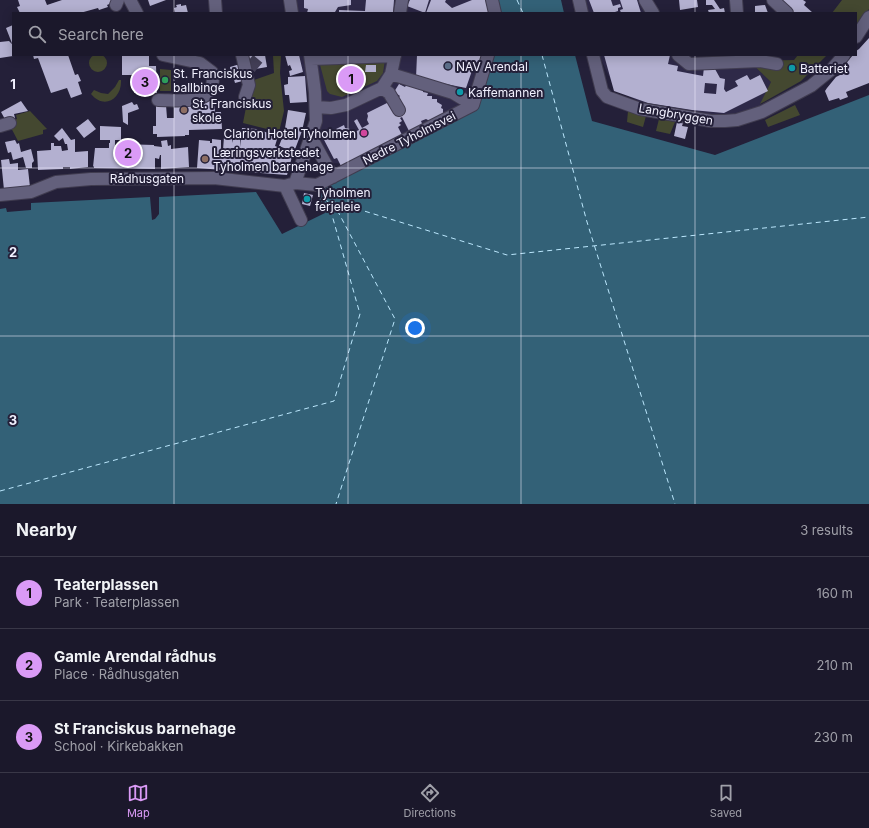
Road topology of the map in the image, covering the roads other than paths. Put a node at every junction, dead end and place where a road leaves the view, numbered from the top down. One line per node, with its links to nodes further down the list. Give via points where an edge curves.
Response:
1 (130, 0): 10 (street)
2 (215, 0): 11 (street)
3 (290, 0): 12 (street)
4 (402, 0): 13 (street)
5 (492, 0): 14 (street)
6 (578, 0): 15 (street)
7 (645, 0): 16 (street)
8 (736, 0): 17 (street)
9 (773, 0): 18 (street)
10 (136, 12)
11 (216, 12)
12 (292, 12)
13 (400, 12)
14 (495, 12)
15 (582, 12)
16 (652, 12)
17 (737, 12)
18 (786, 12)
19 (869, 16): 20 (street)
20 (857, 35)
21 (168, 56): 34 (street, via 200,63 212,72 212,89 198,99)
22 (242, 56): 33 (street, via 249,85)
23 (395, 56): 28 (street); 31 (street)
24 (488, 56): 35 (street)
25 (593, 56): 27 (street, Langbryggen, via 602,91 607,97 640,109 711,121 737,120 762,112 812,86)
26 (679, 56): 29 (street, via 689,64)
27 (843, 56)
28 (310, 57): 36 (street)
29 (742, 58): 30 (street)
30 (777, 64)
31 (391, 74): 32 (street); 35 (street, via 453,93)
32 (382, 88): 36 (street, via 346,105); 37 (street)
33 (245, 97)
34 (158, 100)
35 (473, 105): 39 (street, Nedre Tyholmsvei)
36 (316, 107): 38 (street, via 316,121)
37 (399, 110)
38 (311, 137): 39 (street); 40 (street)
39 (333, 177): 40 (street, Nedre Tyholmsvei, via 317,185)
40 (290, 184): 41 (street, Rådhusgaten, via 214,178 91,179 56,182 31,192); 42 (street)
41 (0, 193)
42 (301, 220)

